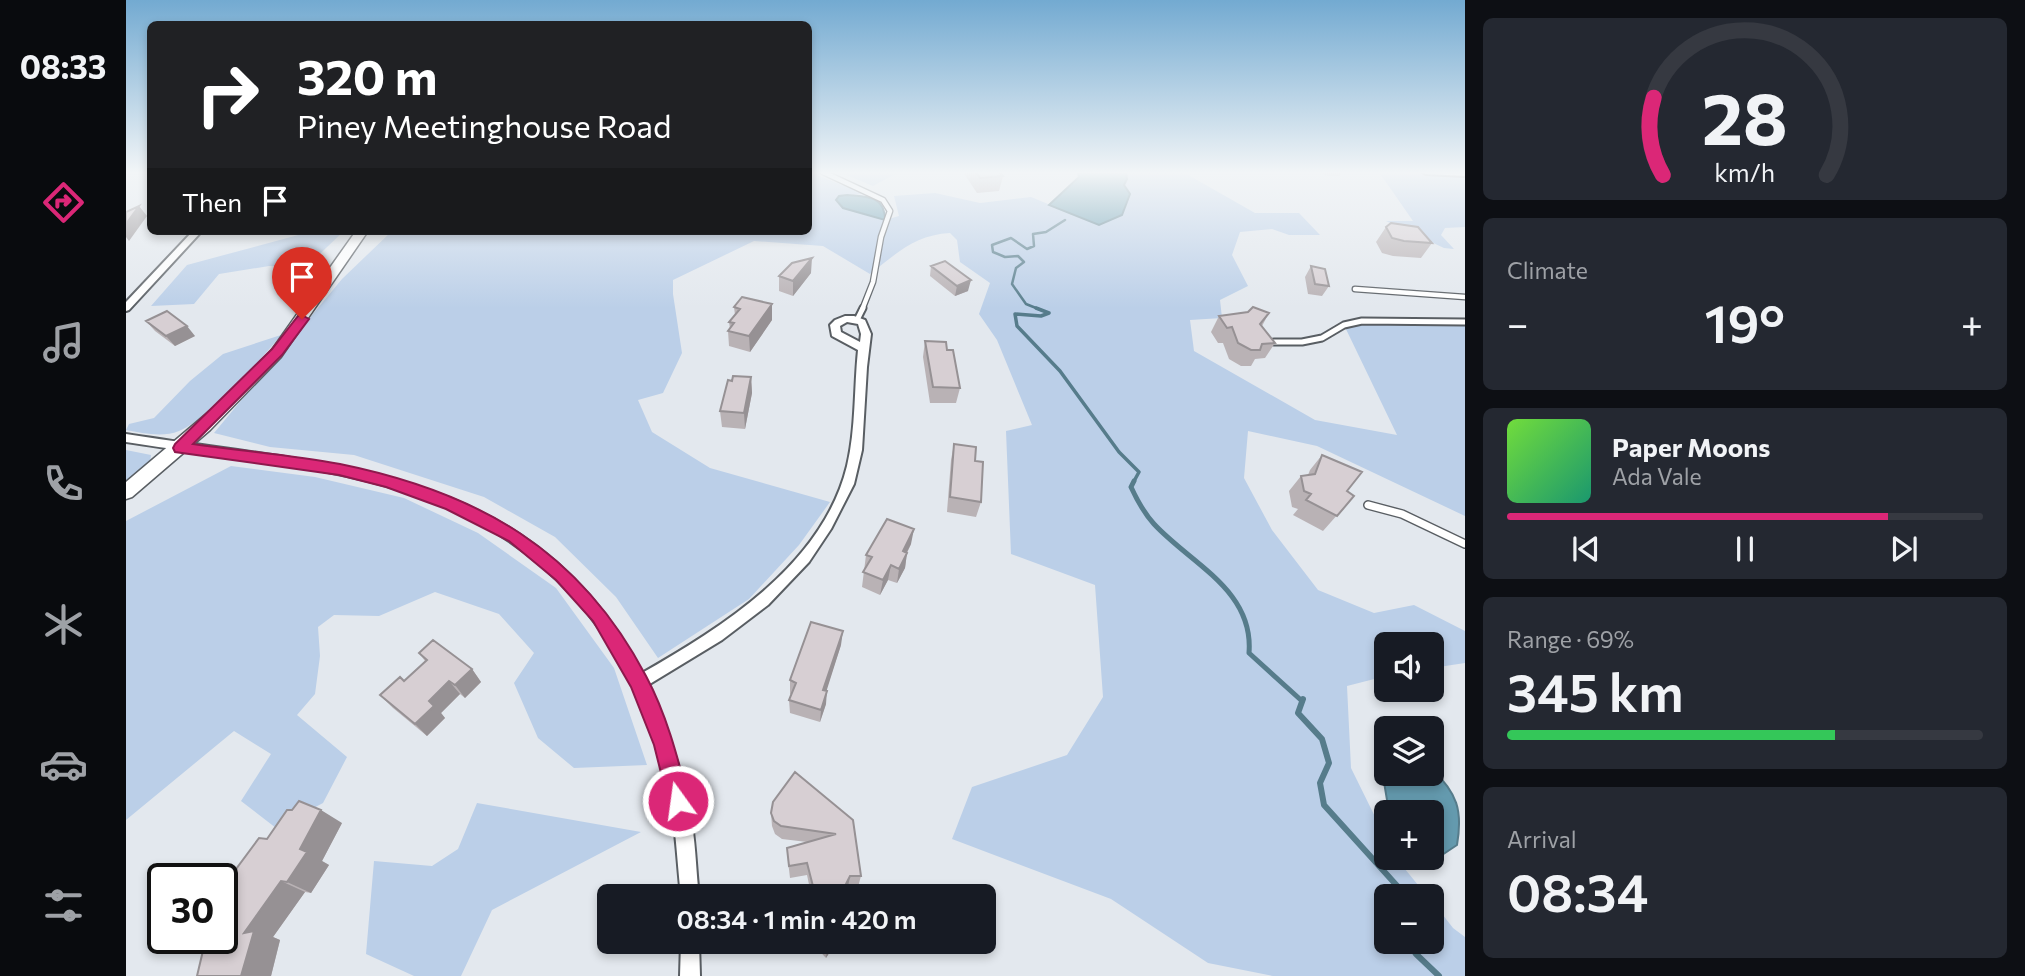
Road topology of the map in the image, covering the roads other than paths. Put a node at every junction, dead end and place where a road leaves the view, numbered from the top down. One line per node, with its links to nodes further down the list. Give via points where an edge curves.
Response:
1 (889, 218): 7 (lane, via 880,238 876,278)
2 (194, 235): 6 (street)
3 (359, 235): 12 (main road, via 277,352)
4 (1355, 289): 5 (lane)
5 (1465, 297)
6 (126, 308)
7 (857, 320): 10 (street, via 866,334); 10 (street, via 841,319 835,325 836,334)
8 (1465, 322): 9 (lane, via 1362,321 1322,338)
9 (1274, 342)
10 (863, 348): 16 (street, via 853,467 839,506 806,558 756,608 716,638)
11 (126, 438): 12 (street)
12 (181, 448): 13 (main road); 16 (street, via 339,470 388,481 451,504 515,537 562,575 599,616)
13 (126, 492)
14 (1368, 505): 15 (lane, via 1402,514)
15 (1465, 544)
16 (639, 682): 17 (street, via 664,745 683,822)
17 (689, 884)
18 (690, 954): 19 (street)
19 (690, 976)

